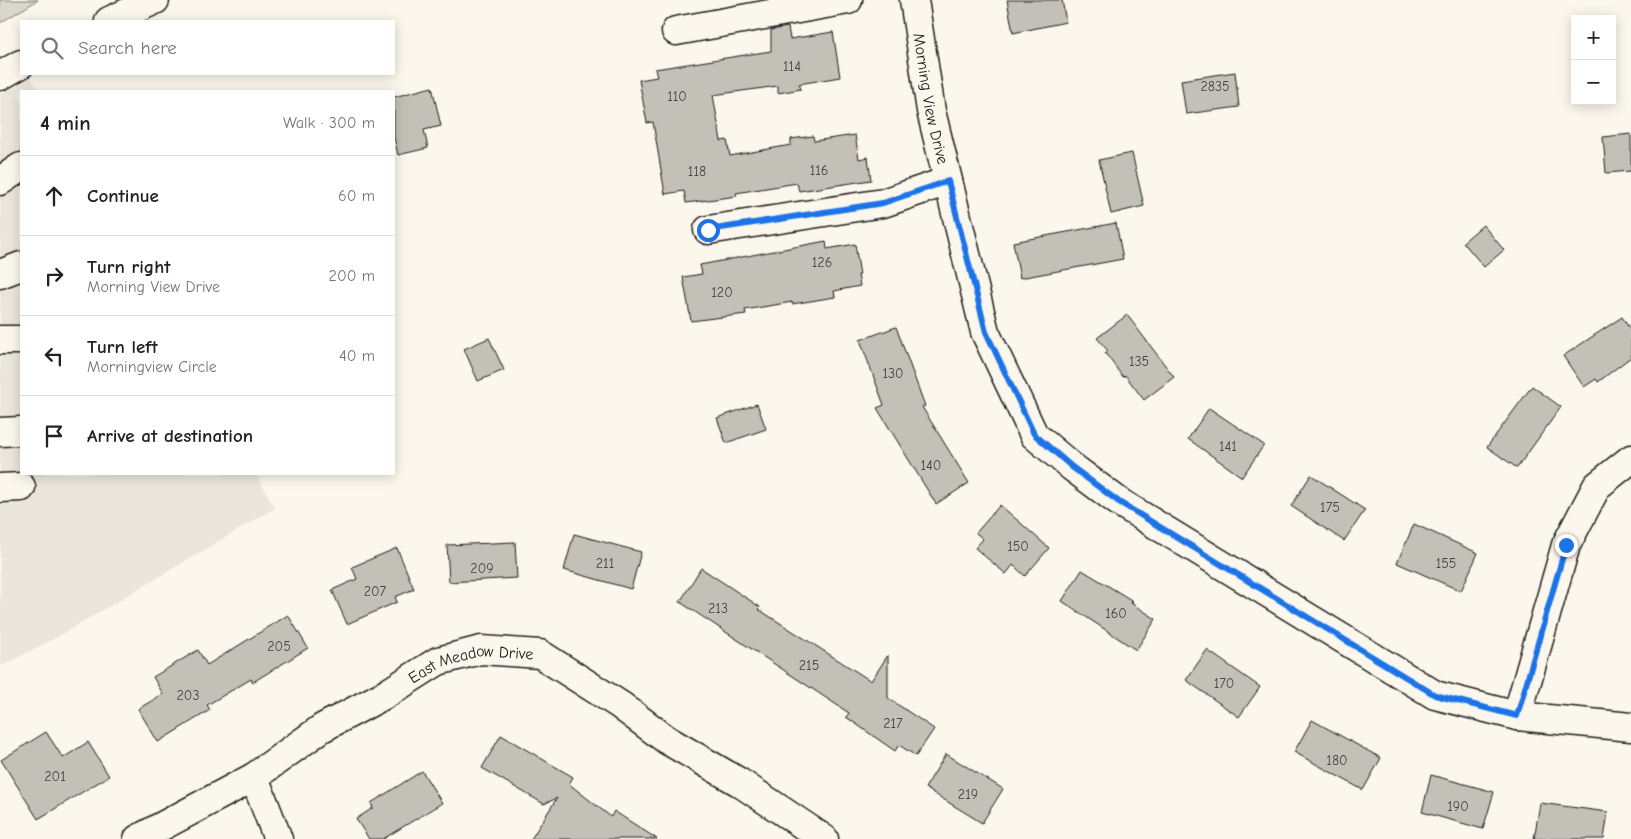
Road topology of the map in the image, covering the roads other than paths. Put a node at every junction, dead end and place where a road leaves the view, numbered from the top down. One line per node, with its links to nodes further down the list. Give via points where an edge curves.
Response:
1 (155, 0): 4 (street)
2 (848, 0): 5 (street)
3 (914, 0): 10 (street, Morning View Drive, via 931,111)
4 (111, 20)
5 (676, 32)
6 (20, 65): 7 (street)
7 (0, 76)
8 (20, 168): 9 (street)
9 (0, 181)
10 (948, 181): 11 (street, via 883,203); 19 (street, Morning View Drive, via 986,332 1034,434 1119,502 1435,695)
11 (708, 230)
12 (20, 266): 13 (street)
13 (0, 274)
14 (0, 340): 15 (street)
15 (20, 340)
16 (20, 431): 17 (street)
17 (0, 432)
18 (1631, 459): 19 (street, via 1597,486 1566,545)
19 (1517, 716): 20 (street, Morning View Drive)
20 (1631, 726)
21 (254, 778): 22 (street, East Meadow Drive); 23 (street); 24 (street, East Meadow Drive, via 322,728 386,694 438,661 481,650 540,654 620,705 667,740 739,782)
22 (138, 839)
23 (278, 839)
24 (824, 839)

